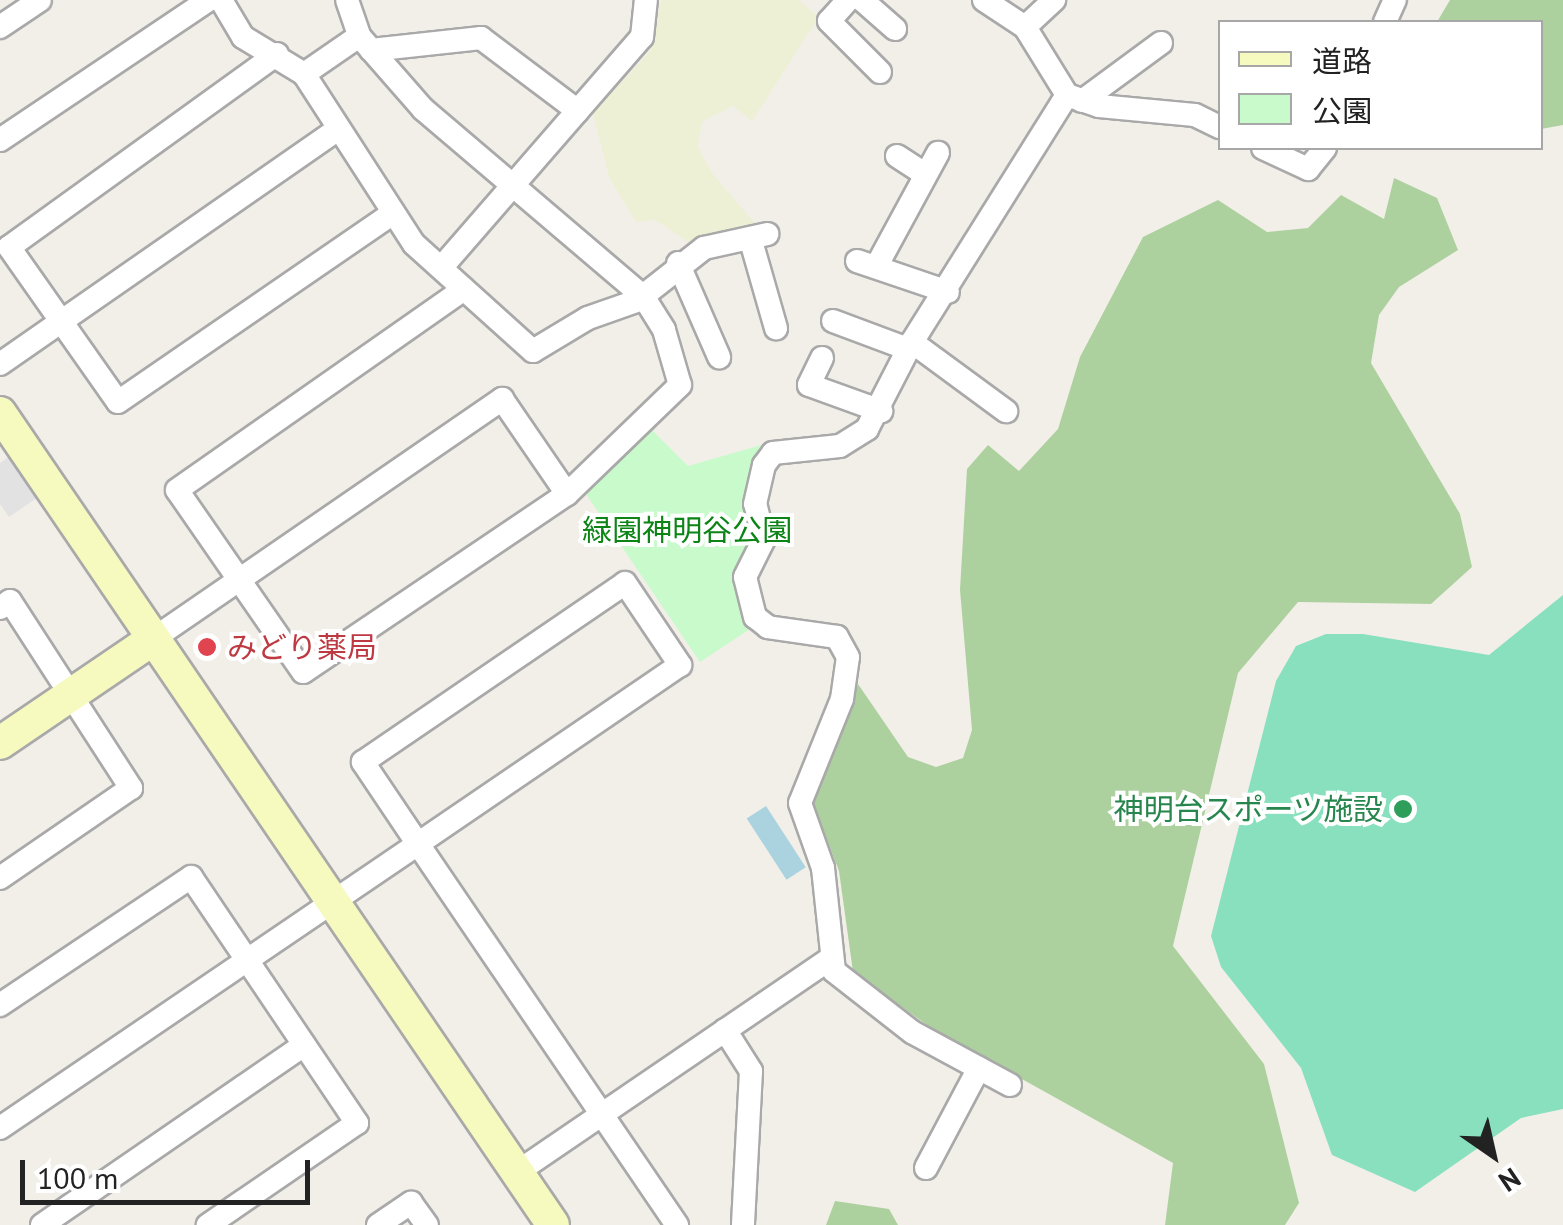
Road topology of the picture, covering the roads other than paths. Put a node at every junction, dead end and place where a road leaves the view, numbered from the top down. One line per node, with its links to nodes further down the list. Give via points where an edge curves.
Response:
1 (40, 0): 10 (street)
2 (208, 0): 24 (street)
3 (221, 0): 15 (street, via 242,37)
4 (347, 0): 13 (street)
5 (646, 0): 20 (street, via 642,37)
6 (848, 0): 16 (street, via 829,21)
7 (862, 0): 12 (street)
8 (984, 0): 11 (street)
9 (1054, 0): 11 (street)
10 (0, 27)
11 (1025, 27): 18 (street)
12 (896, 29)
13 (365, 43): 17 (street); 20 (street, via 482,38); 30 (street, via 423,110)
14 (1161, 43): 18 (street)
15 (277, 54): 17 (street); 37 (street, via 9,247)
16 (880, 72)
17 (304, 74): 23 (street)
18 (1075, 98): 21 (street); 35 (street)
19 (1218, 106): 21 (street)
20 (578, 111): 30 (street)
21 (1195, 114): 22 (street)
22 (1218, 126)
23 (338, 129): 31 (street); 37 (street)
24 (0, 140)
25 (1266, 150): 26 (street, via 1308,170)
26 (1323, 150)
27 (938, 153): 29 (street)
28 (898, 156): 29 (street)
29 (925, 174): 35 (street, via 867,264)
30 (513, 185): 33 (street); 36 (street)
31 (393, 213): 33 (street); 37 (street, via 118,402)
32 (678, 263): 36 (street); 39 (street, via 704,248 759,237); 41 (street)
33 (441, 268): 34 (street)
34 (464, 289): 36 (street, via 533,351 588,318); 48 (street, via 176,490)
35 (948, 292): 40 (street)
36 (644, 297): 47 (street, via 664,330 680,385)
37 (62, 321): 43 (street)
38 (833, 322): 40 (street)
39 (776, 328)
40 (910, 345): 44 (street); 45 (street)
41 (719, 357)
42 (822, 358): 44 (street, via 809,385)
43 (0, 364)
44 (881, 411): 57 (street, via 840,446 773,453 754,504 764,539 745,577 755,617 768,627 837,637 848,658 842,698 800,803 823,868)
45 (1006, 411)
46 (0, 412): 50 (street)
47 (568, 494): 48 (street, via 303,672); 48 (street, via 502,399)
48 (238, 580): 50 (street)
49 (0, 608): 51 (street, via 10,601)
50 (154, 639): 51 (street); 55 (street)
51 (70, 696): 52 (street); 54 (street, via 131,788)
52 (0, 743)
53 (418, 844): 53 (street, via 362,762 625,583 680,665); 55 (street); 63 (street)
54 (0, 878)
55 (332, 902): 56 (street); 66 (street)
56 (247, 960): 58 (street, via 191,877); 60 (street); 64 (street)
57 (828, 960): 59 (street); 61 (street, via 852,992)
58 (0, 1004)
59 (725, 1030): 63 (street); 73 (street, via 751,1071)
60 (304, 1045): 67 (street); 68 (street, via 357,1123)
61 (979, 1068): 62 (street); 65 (street)
62 (1010, 1085)
63 (601, 1115): 66 (street); 72 (street)
64 (0, 1128)
65 (926, 1168)
66 (516, 1173): 71 (street)
67 (42, 1225)
68 (208, 1225)
69 (378, 1225): 70 (street, via 411,1202)
70 (427, 1225)
71 (552, 1225)
72 (677, 1225)
73 (743, 1225)

